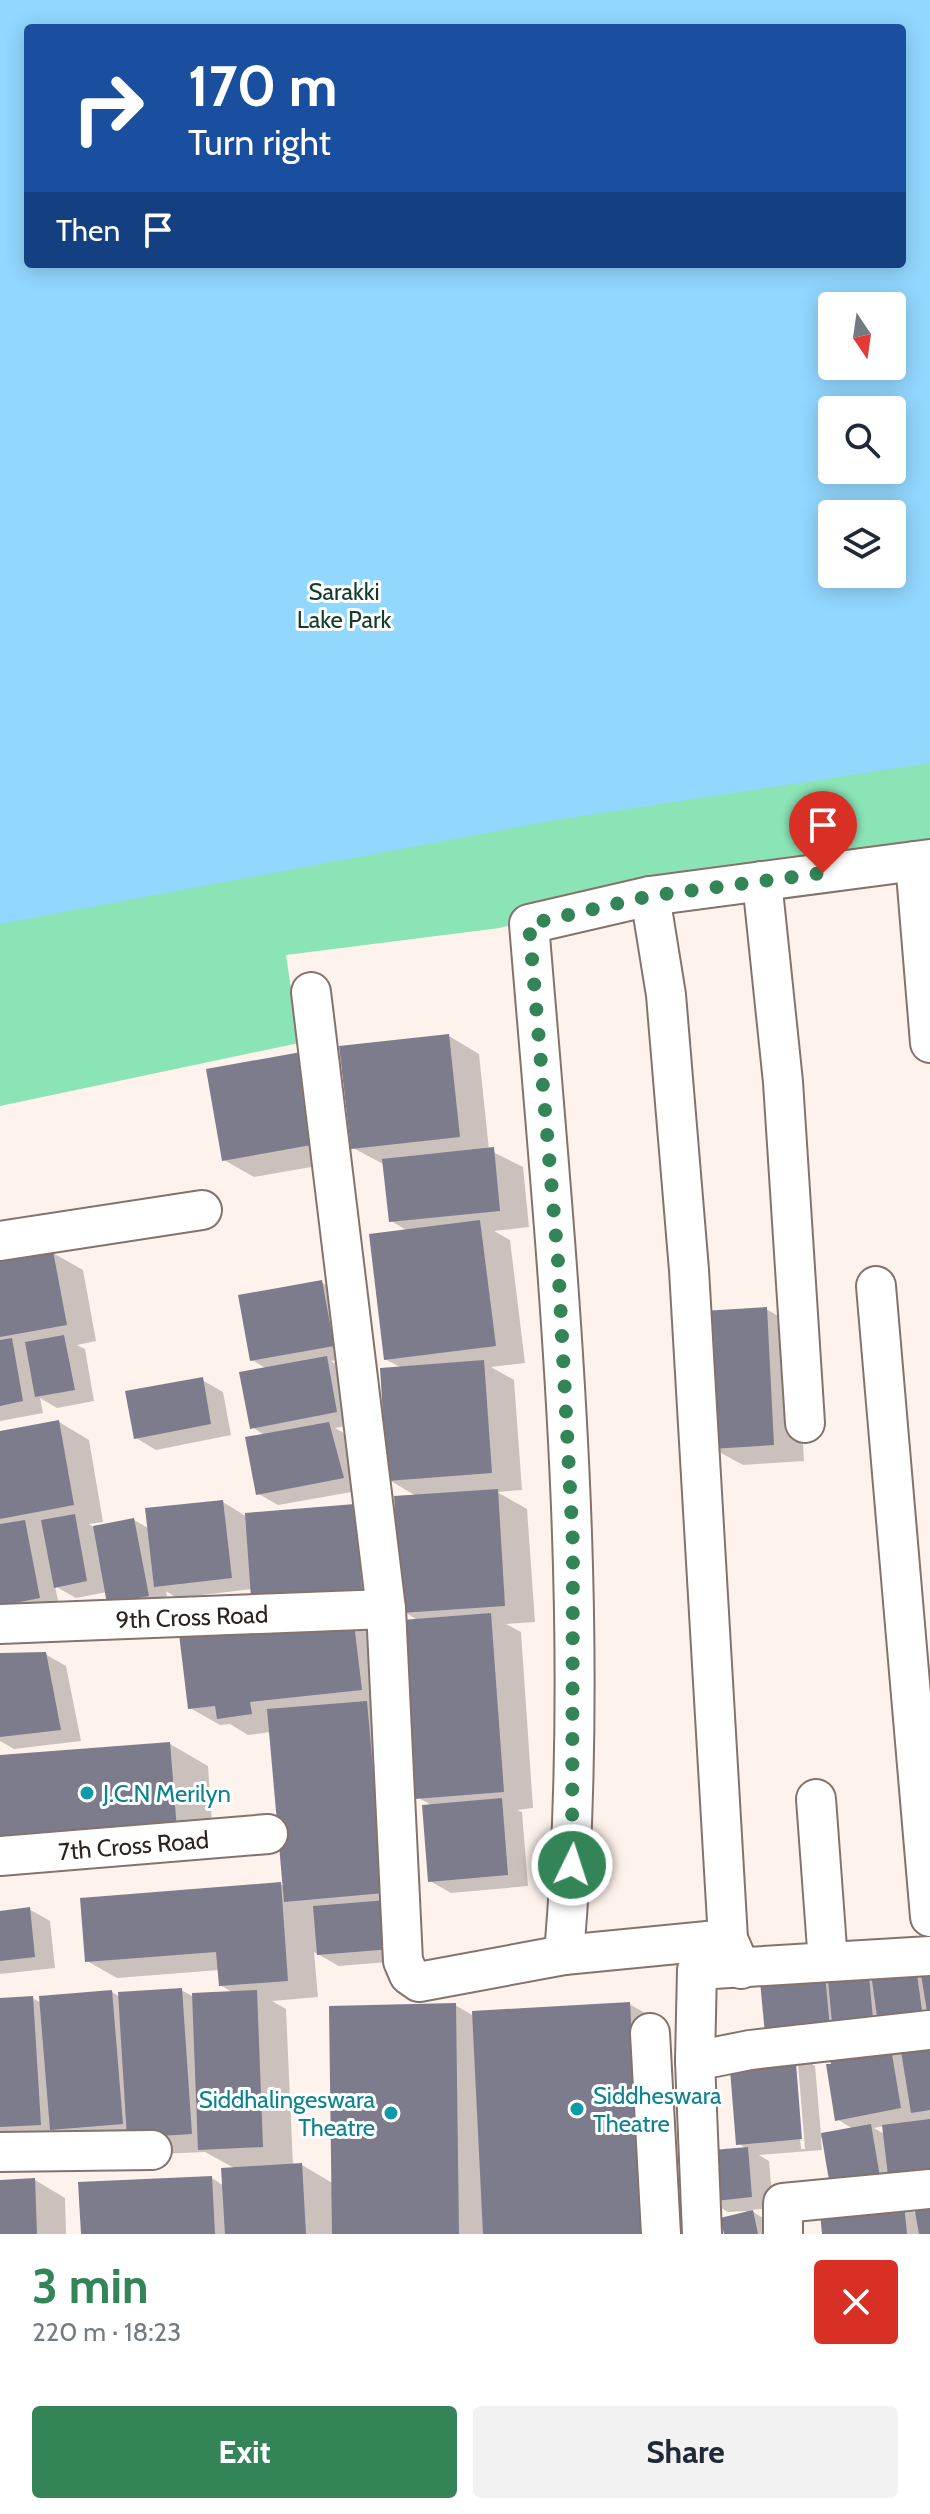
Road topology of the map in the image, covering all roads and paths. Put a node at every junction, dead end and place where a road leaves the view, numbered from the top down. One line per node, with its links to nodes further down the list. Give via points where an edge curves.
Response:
1 (922, 860): 2 (street); 5 (street)
2 (762, 881): 3 (street); 9 (street, via 783,1082)
3 (650, 896): 16 (street, via 666,995 689,1270); 17 (street, via 529,924 558,1261 573,1545 574,1835)
4 (311, 992): 10 (street)
5 (930, 1043)
6 (202, 1210): 7 (street)
7 (0, 1241)
8 (876, 1286): 15 (street)
9 (805, 1423)
10 (386, 1609): 11 (street, 9th Cross Road); 17 (street, via 403,1961 409,1975 419,1982)
11 (0, 1624)
12 (816, 1799): 19 (street)
13 (268, 1834): 14 (street, 7th Cross Road)
14 (0, 1856)
15 (930, 1917)
16 (734, 1954): 17 (street); 19 (street); 22 (street, via 697,1970)
17 (564, 1955)
18 (930, 1956): 19 (street)
19 (828, 1962)
20 (930, 2030): 22 (street)
21 (650, 2033): 26 (street)
22 (695, 2061): 27 (street)
23 (152, 2150): 24 (street)
24 (0, 2152)
25 (930, 2189): 28 (street, via 783,2203)
26 (661, 2234)
27 (702, 2234)
28 (783, 2234)

